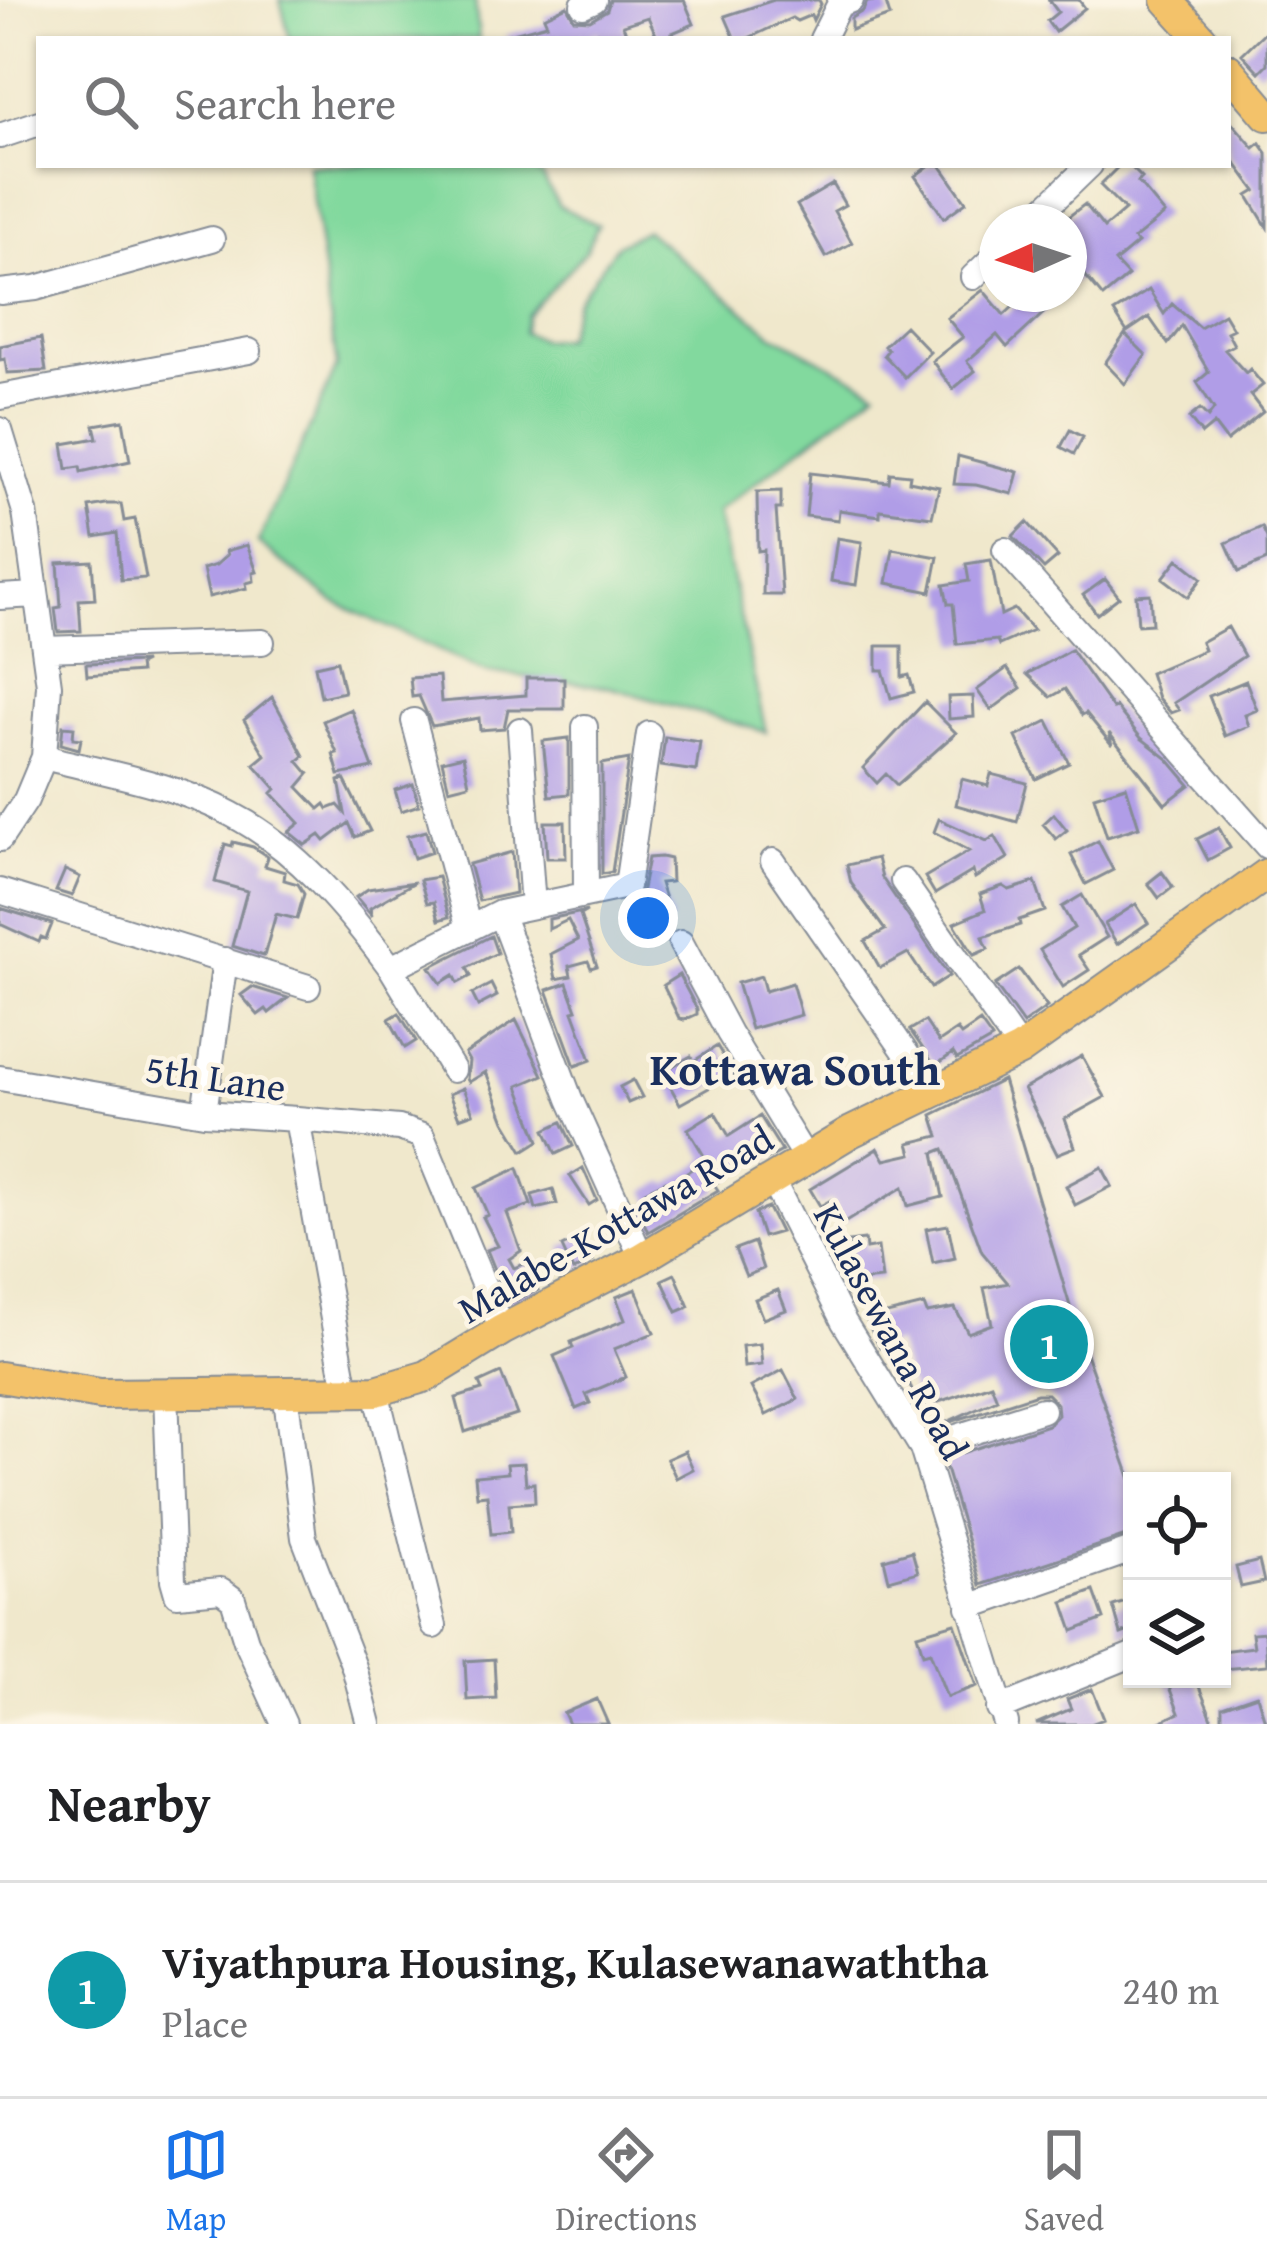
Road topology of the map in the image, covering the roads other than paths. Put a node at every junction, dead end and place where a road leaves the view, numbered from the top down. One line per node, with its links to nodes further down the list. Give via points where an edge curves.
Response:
1 (851, 0): 3 (street, via 839,4)
2 (1167, 0): 4 (main road)
3 (823, 36)
4 (1199, 36)
5 (1231, 73): 6 (main road)
6 (1267, 115)
7 (36, 124): 8 (street)
8 (0, 136)
9 (1087, 168): 10 (street)
10 (1049, 204)
11 (212, 239): 14 (street)
12 (979, 272): 13 (street)
13 (973, 278)
14 (0, 292)
15 (250, 351): 16 (street)
16 (0, 397)
17 (1, 434): 19 (street, via 26,512)
18 (1005, 550): 29 (street)
19 (36, 595): 20 (street); 22 (street)
20 (0, 597)
21 (262, 642): 22 (street)
22 (44, 649): 27 (street)
23 (414, 722): 37 (street)
24 (585, 727): 34 (street)
25 (520, 730): 35 (street)
26 (650, 734): 34 (street, via 626,886)
27 (44, 757): 28 (street); 40 (street, via 231,814 346,908)
28 (0, 839)
29 (1267, 847)
30 (773, 861): 45 (street)
31 (1267, 874): 42 (main road, Malabe-Kottawa Road)
32 (903, 881): 42 (street)
33 (0, 891): 39 (street)
34 (586, 894): 35 (street)
35 (533, 906): 36 (street)
36 (500, 913): 37 (street); 50 (street, via 569,1099)
37 (469, 929): 40 (street)
38 (681, 944): 48 (street)
39 (225, 961): 41 (street); 46 (street)
40 (391, 968): 43 (street)
41 (308, 986)
42 (1020, 1050): 45 (main road, Malabe-Kottawa Road)
43 (453, 1070)
44 (0, 1078): 46 (street, 5th Lane)
45 (933, 1091): 48 (main road, Malabe-Kottawa Road)
46 (204, 1113): 47 (street, 5th Lane)
47 (297, 1119): 51 (street, via 422,1136); 54 (street, 5th Lane)
48 (806, 1159): 49 (main road, Malabe-Kottawa Road)
49 (772, 1180): 50 (main road, Malabe-Kottawa Road); 57 (street, Kulasewana Road, via 844,1322)
50 (642, 1258): 51 (main road, Malabe-Kottawa Road)
51 (502, 1330): 54 (main road, Malabe-Kottawa Road, via 427,1376)
52 (0, 1377): 55 (main road, Malabe-Kottawa Road, via 100,1394)
53 (285, 1391): 54 (main road, Malabe-Kottawa Road); 55 (main road, Malabe-Kottawa Road); 64 (street, via 304,1538)
54 (361, 1391): 60 (street, 5th Lane)
55 (166, 1393): 63 (street, via 177,1594 221,1590 233,1599)
56 (1042, 1410): 57 (street)
57 (922, 1448): 59 (street, Kulasewana Road)
58 (1123, 1553): 59 (street)
59 (969, 1607): 62 (street, Kulasewana Road)
60 (434, 1626)
61 (1123, 1658): 62 (street)
62 (1002, 1717)
63 (284, 1724)
64 (369, 1724)

